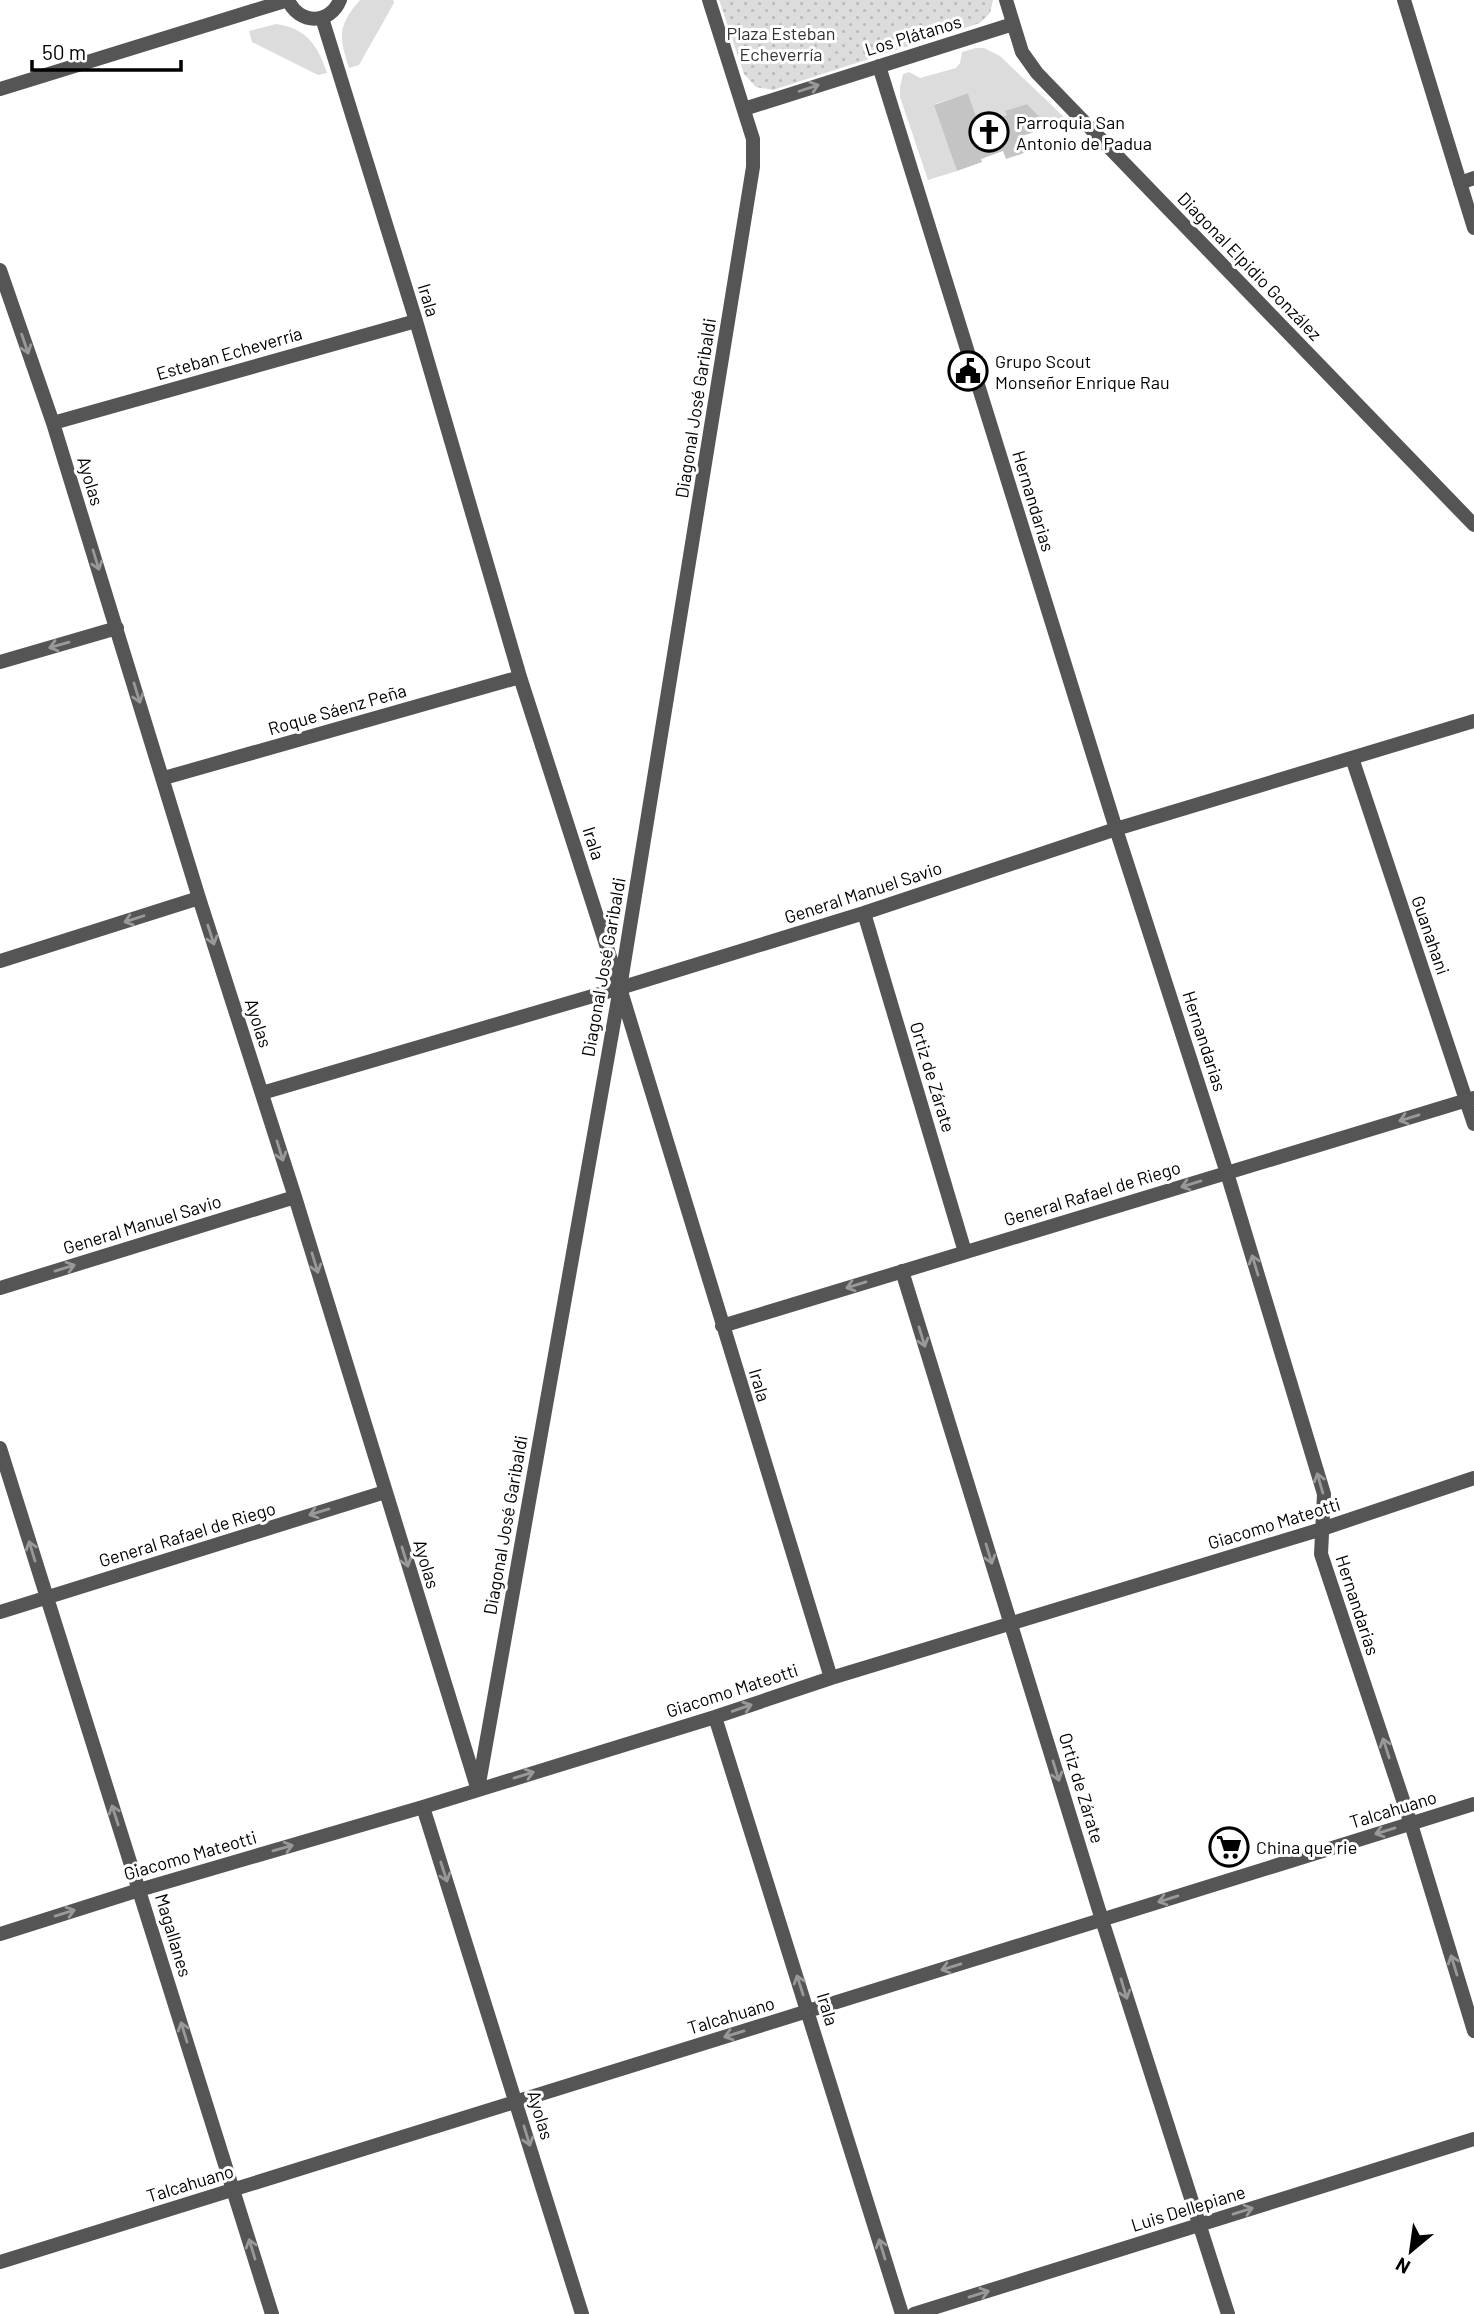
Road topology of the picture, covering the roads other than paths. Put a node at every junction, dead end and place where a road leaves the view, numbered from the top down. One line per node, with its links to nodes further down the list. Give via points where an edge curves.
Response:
1 (288, 0): 6 (street, via 302,16); 9 (street)
2 (340, 0): 6 (street, via 335,10)
3 (709, 0): 10 (street)
4 (1006, 0): 7 (street)
5 (1409, 1): 11 (street)
6 (322, 18): 14 (street, Irala)
7 (1013, 24): 8 (street, Los Plátanos); 16 (street, Diagonal Elpidio González, via 1022,52 1037,73)
8 (879, 66): 10 (street, Los Plátanos, one-way to 8); 23 (street, Hernandarias)
9 (0, 89)
10 (744, 109): 27 (street, Diagonal José Garibaldi, via 753,139 754,167)
11 (1467, 181): 12 (street)
12 (1474, 228)
13 (1, 276): 15 (street, Ayolas, one-way to 15)
14 (416, 321): 15 (street, Esteban Echeverría); 19 (street, Irala)
15 (53, 423): 17 (street, Ayolas, one-way to 17)
16 (1474, 525)
17 (117, 628): 18 (street, one-way to 18); 22 (street, Ayolas, one-way to 22)
18 (0, 662)
19 (520, 677): 22 (street, Roque Sáenz Peña); 27 (street, Irala)
20 (1474, 721): 21 (street, General Manuel Savio)
21 (1352, 758): 23 (street, General Manuel Savio); 29 (street, Guanahani)
22 (164, 778): 24 (street, Ayolas)
23 (1116, 829): 25 (street, General Manuel Savio); 31 (street, Hernandarias)
24 (199, 898): 26 (street, one-way to 26); 28 (street, Ayolas, one-way to 28)
25 (864, 913): 27 (street, General Manuel Savio); 33 (street, Ortiz de Zárate)
26 (0, 961)
27 (620, 988): 28 (street, General Manuel Savio); 36 (street, Irala); 46 (street, Diagonal José Garibaldi)
28 (262, 1093): 32 (street, Ayolas, one-way to 32)
29 (1470, 1099): 30 (street, Guanahani); 31 (street, General Rafael de Riego, one-way to 31)
30 (1474, 1124)
31 (1227, 1173): 33 (street, General Rafael de Riego, one-way to 33); 40 (street, Hernandarias, one-way to 31, via 1324,1494)
32 (295, 1197): 35 (street, General Manuel Savio, one-way to 32); 39 (street, Ayolas, one-way to 39)
33 (965, 1252): 34 (street, General Rafael de Riego)
34 (902, 1271): 36 (street, General Rafael de Riego, one-way to 36); 43 (street, Ortiz de Zárate, one-way to 43)
35 (0, 1288)
36 (722, 1326): 44 (street, Irala)
37 (0, 1448): 41 (street, Magallanes, one-way to 37)
38 (1474, 1478): 40 (street, Giacomo Mateotti)
39 (385, 1492): 41 (street, General Rafael de Riego, one-way to 41); 46 (street, Ayolas, one-way to 46)
40 (1322, 1529): 43 (street, Giacomo Mateotti); 49 (street, Hernandarias, one-way to 40, via 1321,1554)
41 (47, 1598): 42 (street, General Rafael de Riego); 50 (street, Magallanes, one-way to 41)
42 (0, 1612)
43 (1011, 1624): 44 (street, Giacomo Mateotti); 51 (street, Ortiz de Zárate, one-way to 51)
44 (831, 1678): 45 (street, Giacomo Mateotti, one-way to 44)
45 (715, 1717): 46 (street, Giacomo Mateotti, one-way to 45); 53 (street, Irala, one-way to 45)
46 (478, 1789): 48 (street, Giacomo Mateotti)
47 (1474, 1804): 49 (street, Talcahuano)
48 (423, 1807): 50 (street, Giacomo Mateotti, one-way to 48); 55 (street, Ayolas, one-way to 55)
49 (1411, 1824): 51 (street, Talcahuano, one-way to 51); 54 (street, Hernandarias, one-way to 49)
50 (139, 1890): 52 (street, Giacomo Mateotti, one-way to 50); 57 (street, Magallanes, one-way to 50)
51 (1102, 1920): 53 (street, Talcahuano, one-way to 53); 58 (street, Ortiz de Zárate, one-way to 58)
52 (0, 1934)
53 (808, 2011): 55 (street, Talcahuano, one-way to 55); 62 (street, Irala, one-way to 53)
54 (1474, 2031)
55 (516, 2102): 57 (street, Talcahuano); 61 (street, Ayolas, one-way to 61)
56 (1474, 2138): 58 (street, Luis Dellepiane, one-way to 56)
57 (233, 2190): 59 (street, Talcahuano); 60 (street, Magallanes, one-way to 57)
58 (1198, 2225): 63 (street, Luis Dellepiane, one-way to 58); 64 (street, Ortiz de Zárate)
59 (0, 2262)
60 (272, 2314)
61 (582, 2314)
62 (902, 2314)
63 (914, 2314)
64 (1228, 2314)

